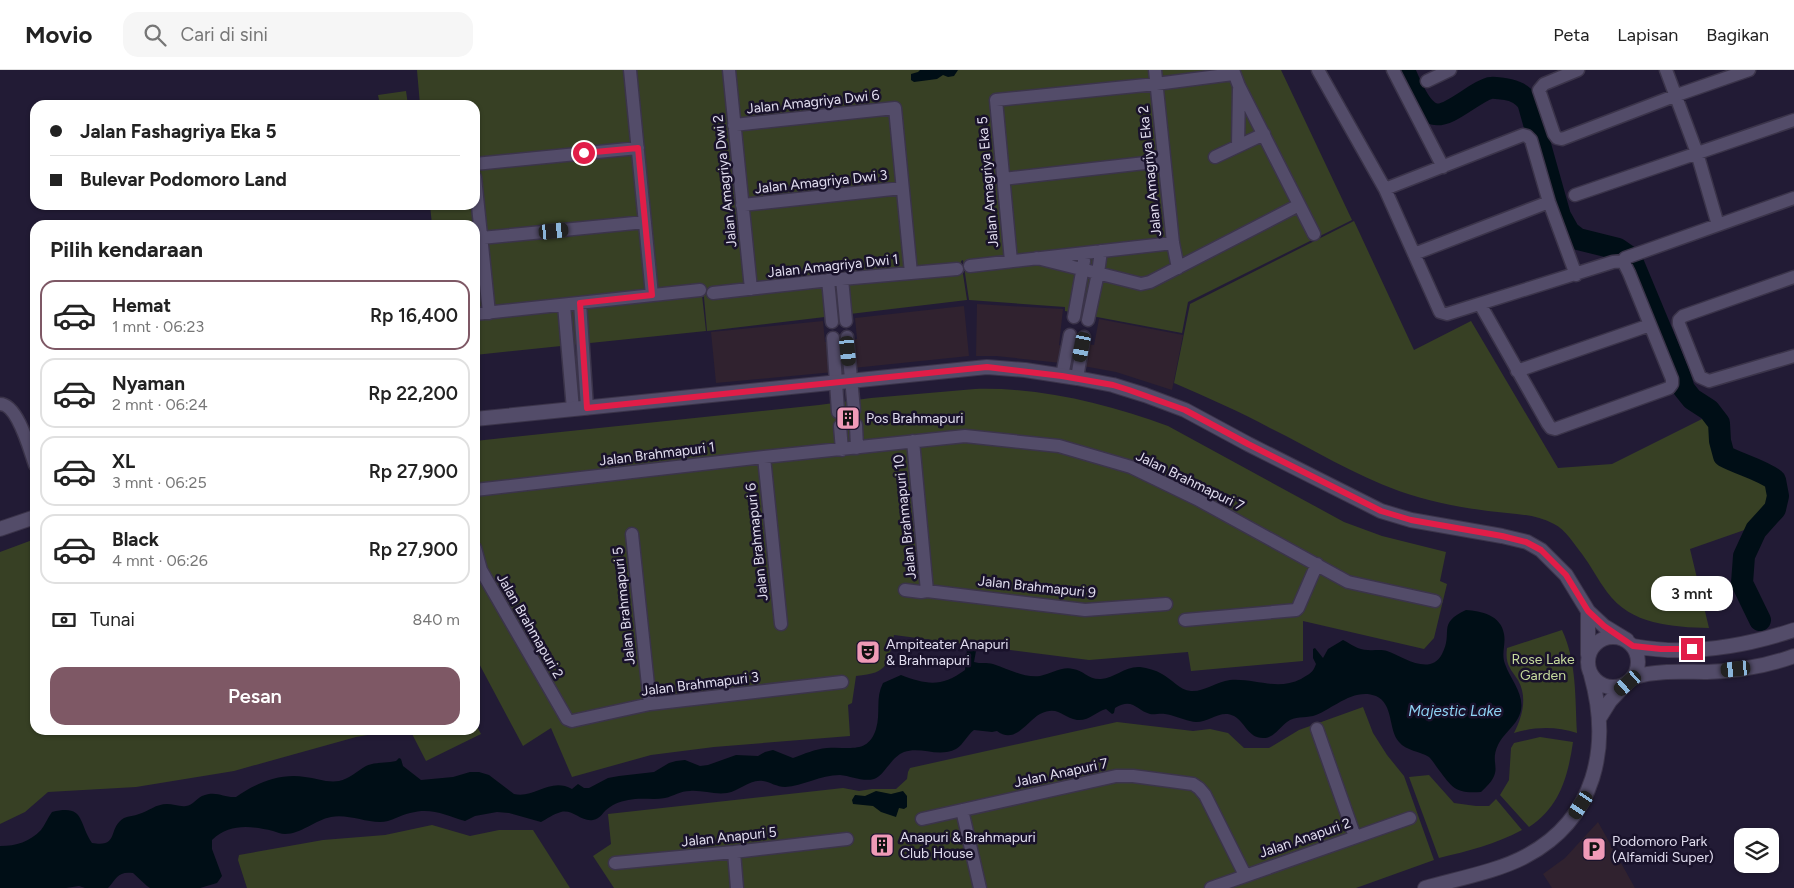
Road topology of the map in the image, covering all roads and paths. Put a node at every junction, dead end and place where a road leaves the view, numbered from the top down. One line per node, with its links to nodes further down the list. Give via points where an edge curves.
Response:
1 (630, 70): 19 (street)
2 (729, 70): 16 (street, Jalan Amagriya Dwi 2)
3 (1155, 70): 12 (street, Jalan Amagriya Eka 2)
4 (1318, 70): 27 (street)
5 (1393, 70): 24 (street)
6 (1450, 70): 11 (street)
7 (1578, 70): 14 (street, via 1544,84 1539,90 1558,138)
8 (1666, 70): 14 (street)
9 (1749, 70): 14 (street)
10 (1233, 72): 12 (street); 13 (street)
11 (1427, 80)
12 (1156, 84): 22 (street, Jalan Amagriya Eka 2); 25 (street, Jalan Amagriya Eka 5, via 996,100)
13 (1239, 86): 17 (street); 18 (street)
14 (1677, 95): 20 (street)
15 (1794, 120): 20 (street)
16 (734, 125): 26 (street, Jalan Amagriya Dwi 6, via 895,108); 31 (street, Jalan Amagriya Dwi 2)
17 (1264, 134): 18 (street); 32 (street)
18 (1238, 146): 21 (street)
19 (638, 148): 23 (street); 33 (street)
20 (1697, 153): 28 (street); 34 (street)
21 (1215, 157)
22 (1164, 160): 25 (street); 38 (street, Jalan Amagriya Eka 2)
23 (480, 164)
24 (1443, 167): 27 (street); 30 (street, via 1522,135 1527,136)
25 (1003, 179): 44 (street, Jalan Amagriya Eka 5)
26 (902, 188): 31 (street, Jalan Amagriya Dwi 3); 49 (street)
27 (1385, 189): 41 (street)
28 (1575, 195)
29 (1794, 198): 34 (street)
30 (1549, 202): 41 (street); 51 (street)
31 (742, 205): 55 (street, Jalan Amagriya Dwi 2)
32 (1299, 205): 36 (street); 46 (street)
33 (645, 222): 37 (street); 58 (street)
34 (1718, 225): 43 (street)
35 (480, 228): 37 (street)
36 (1314, 234)
37 (481, 238): 62 (street)
38 (1173, 243): 39 (street); 46 (street, Jalan Amagriya Eka 2)
39 (1100, 251): 40 (street); 50 (street)
40 (1085, 253): 42 (street); 48 (street)
41 (1414, 254): 60 (street, via 1440,312 1447,314)
42 (1037, 258): 44 (street); 48 (street)
43 (1628, 258): 51 (street); 68 (street, via 1630,273)
44 (1011, 262): 45 (street)
45 (970, 266)
46 (1178, 268): 50 (street, via 1141,284)
47 (956, 269): 49 (street, Jalan Amagriya Dwi 1)
48 (1083, 269): 50 (street); 64 (street)
49 (910, 273): 53 (street, Jalan Amagriya Dwi 1)
50 (1098, 273): 65 (street)
51 (1576, 275): 60 (street)
52 (1794, 277): 73 (street, via 1683,316 1679,324 1704,380)
53 (842, 279): 54 (street, Jalan Amagriya Dwi 1); 66 (street)
54 (828, 280): 55 (street, Jalan Amagriya Dwi 1); 67 (street)
55 (750, 289): 57 (street, Jalan Amagriya Dwi 1)
56 (700, 290): 58 (street)
57 (713, 293)
58 (652, 295): 59 (street)
59 (580, 303): 61 (street); 80 (street)
60 (1480, 304): 74 (street)
61 (564, 305): 62 (street); 80 (street)
62 (489, 313): 63 (street)
63 (480, 314)
64 (1074, 317)
65 (1088, 320)
66 (846, 321)
67 (832, 322)
68 (1650, 326): 74 (street); 74 (street, via 1672,379 1669,388 1555,429 1548,424)
69 (1070, 335): 75 (street)
70 (847, 336): 77 (street)
71 (1084, 337): 76 (street)
72 (834, 338): 78 (street)
73 (1794, 356)
74 (1517, 371)
75 (1062, 376): 76 (street); 77 (street, via 987,367)
76 (1077, 378): 101 (street, via 1113,385 1185,410 1381,511 1411,520 1526,542 1541,550 1566,575)
77 (852, 382): 78 (street); 81 (street)
78 (835, 383): 80 (street); 82 (street)
79 (0, 404): 89 (street, via 11,409 19,421)
80 (580, 408): 83 (street)
81 (854, 410)
82 (838, 412)
83 (480, 418)
84 (856, 424): 87 (street)
85 (840, 426): 88 (street)
86 (913, 441): 87 (street, Jalan Brahmapuri 7); 95 (street, Jalan Brahmapuri 7, via 965,436 1059,446 1122,464 1197,499); 98 (street, Jalan Brahmapuri 10)
87 (858, 448): 88 (street, Jalan Brahmapuri 7)
88 (842, 450): 90 (street, Jalan Brahmapuri 1)
89 (30, 451)
90 (764, 457): 91 (street, Jalan Brahmapuri 1); 103 (street, Jalan Brahmapuri 6)
91 (480, 489)
92 (30, 519): 93 (street)
93 (0, 529)
94 (632, 534): 113 (street, Jalan Brahmapuri 5)
95 (1317, 564): 99 (street, Jalan Brahmapuri 7, via 1348,582); 102 (street, via 1296,610)
96 (480, 566): 114 (street, Jalan Brahmapuri 2)
97 (905, 590): 98 (street, Jalan Brahmapuri 9)
98 (927, 591): 100 (street, Jalan Brahmapuri 9, via 1085,610)
99 (1436, 602)
100 (1166, 604)
101 (1588, 611): 105 (street); 108 (street)
102 (1185, 620)
103 (781, 624)
104 (1794, 630): 106 (street, via 1749,644)
105 (1630, 643): 106 (street); 108 (street, via 1619,637 1602,639); 111 (street, via 1639,661)
106 (1676, 650): 109 (street, via 1667,654 1666,659)
107 (1794, 656): 109 (street, via 1750,668)
108 (1588, 658): 110 (street)
109 (1675, 672): 111 (street)
110 (1591, 675): 111 (street, via 1604,686 1612,688); 115 (street)
111 (1631, 680): 115 (street, via 1610,701)
112 (842, 682): 113 (street, Jalan Brahmapuri 3)
113 (650, 704): 114 (street, Jalan Brahmapuri 3, via 572,721)
114 (564, 716)
115 (1600, 717): 128 (street, via 1598,759 1591,783 1575,813 1557,834 1527,856 1511,863)
116 (1317, 729): 120 (street)
117 (962, 810): 119 (street, Jalan Anapuri 7); 124 (street, Jalan Anapuri 7, via 1116,776 1193,784 1205,795); 126 (street)
118 (1410, 818): 120 (street, Jalan Anapuri 2)
119 (922, 819)
120 (1355, 836): 124 (street, Jalan Anapuri 2)
121 (847, 839): 122 (street, Jalan Anapuri 5)
122 (734, 852): 123 (street, Jalan Anapuri 5); 125 (street)
123 (615, 864)
124 (1245, 875): 127 (street, Jalan Anapuri 2)
125 (737, 888)
126 (980, 888)
127 (1211, 888)
128 (1425, 888)

